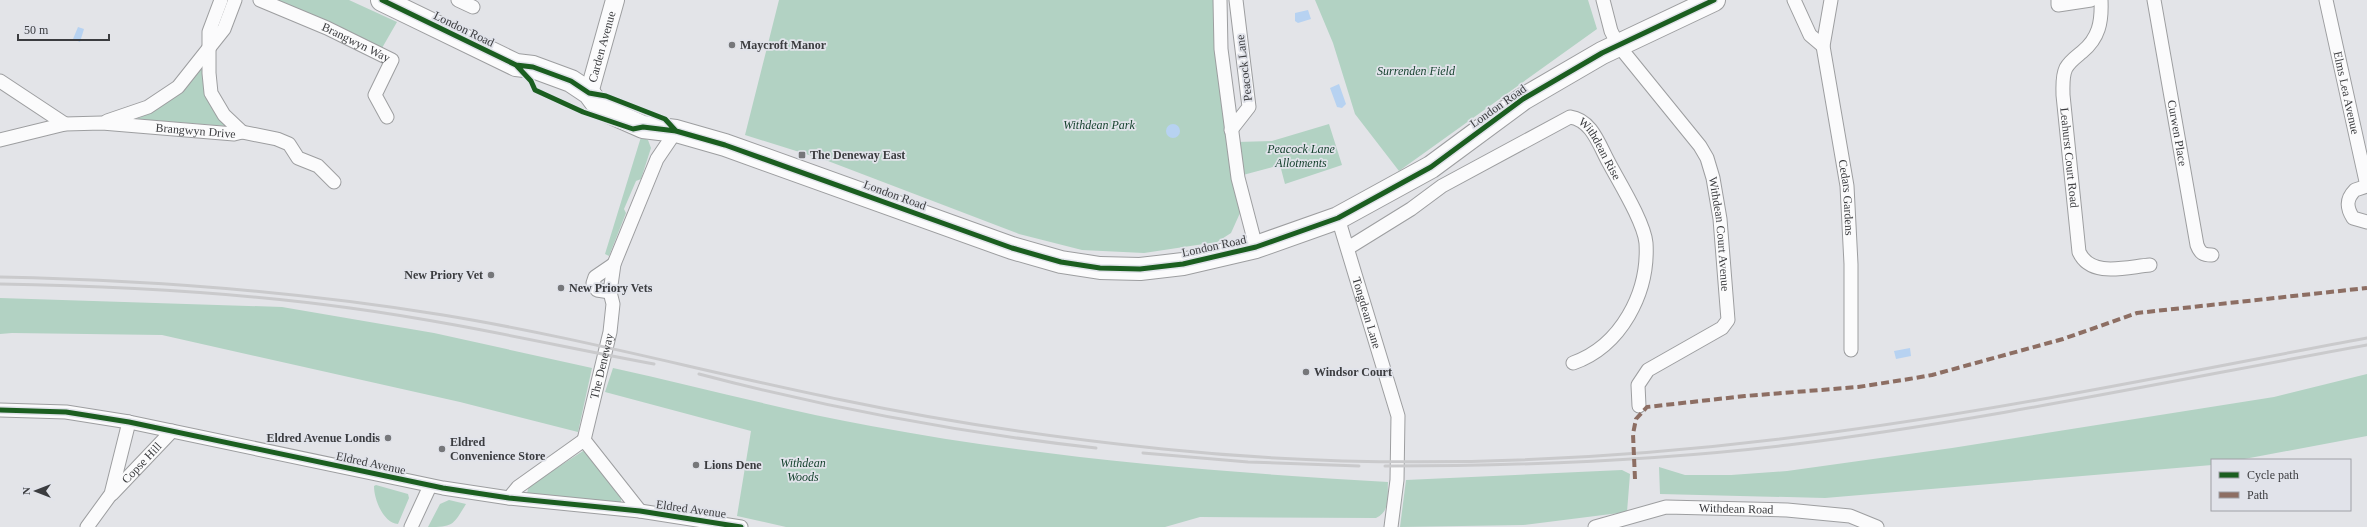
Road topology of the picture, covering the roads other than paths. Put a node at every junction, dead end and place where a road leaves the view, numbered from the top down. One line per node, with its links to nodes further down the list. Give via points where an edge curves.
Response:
1 (221, 0): 21 (street, Brangwyn Drive, via 209,32)
2 (235, 0): 21 (street, Brangwyn Drive, via 224,29)
3 (260, 0): 24 (street, Brangwyn Way, via 327,28 392,60 375,95)
4 (382, 0): 23 (highway, London Road, via 516,65 533,67 572,81)
5 (458, 0): 18 (street)
6 (615, 0): 23 (street, Carden Avenue)
7 (1220, 0): 29 (street, Peacock Lane, via 1221,49)
8 (1236, 0): 29 (street, Peacock Lane, via 1249,107)
9 (1603, 0): 19 (street, Withdean Court Avenue, via 1611,31)
10 (1714, 0): 19 (highway, London Road)
11 (1794, 0): 20 (street, via 1810,35)
12 (1831, 0): 20 (street, Cedars Gardens)
13 (2058, 0): 14 (street, via 2058,5)
14 (2091, 0)
15 (2101, 0): 41 (street, Leahurst Court Road, via 2101,22 2096,37 2092,44 2070,62 2063,75 2079,252 2087,264 2098,269)
16 (2154, 0): 39 (street, Curwen Place, via 2197,245 2200,252)
17 (2326, 0): 34 (street, Elms Lea Avenue)
18 (473, 6)
19 (1618, 45): 35 (highway, London Road, via 1523,98 1431,167); 45 (street, Withdean Court Avenue, via 1707,158 1720,219 1729,315 1722,328 1648,370 1638,385)
20 (1823, 46): 43 (street, Cedars Gardens, via 1847,186 1851,264)
21 (208, 48): 25 (street, Brangwyn Drive, via 178,87 148,107); 30 (street, Brangwyn Drive, via 211,93 224,115)
22 (0, 81): 26 (street)
23 (589, 93): 27 (highway, London Road, via 600,108); 28 (highway, London Road, via 606,96 665,119)
24 (387, 117)
25 (102, 123): 26 (street, Brangwyn Drive); 30 (street, Brangwyn Drive, via 234,134)
26 (65, 124): 31 (street, Brangwyn Drive)
27 (652, 128): 28 (highway, London Road); 32 (street, The Deneway, via 657,140)
28 (676, 130): 32 (street, The Deneway); 37 (highway, London Road, via 853,190 1012,248 1061,262 1100,268 1140,269 1184,264)
29 (1231, 130): 37 (street, Peacock Lane, via 1238,178)
30 (242, 132): 33 (street, via 289,144 298,158 318,166)
31 (0, 140)
32 (657, 159): 40 (street, The Deneway)
33 (334, 182)
34 (2367, 186): 36 (street, Elms Lea Avenue, via 2355,190 2347,206 2353,218)
35 (1338, 218): 37 (highway, London Road); 38 (street, Tongdean Lane)
36 (2367, 222)
37 (1256, 247)
38 (1348, 248): 44 (street, Withdean Rise, via 1411,209 1442,186 1490,158 1570,118 1581,119 1589,126 1611,167 1641,225 1646,242 1641,292 1619,332 1590,357); 57 (street, Tongdean Lane, via 1398,416 1397,480)
39 (2212, 255)
40 (614, 264): 42 (street, The Deneway); 42 (street, via 595,277 592,283 597,290)
41 (2150, 265)
42 (610, 292): 49 (street, The Deneway, via 613,304 610,332)
43 (1851, 350)
44 (1573, 363)
45 (1639, 406)
46 (0, 410): 47 (street, Eldred Avenue, via 66,412)
47 (130, 422): 48 (street, Eldred Avenue); 51 (street, Copse Hill)
48 (172, 431): 50 (street, Eldred Avenue); 51 (street, Copse Hill)
49 (584, 440): 52 (street, via 518,487); 53 (street)
50 (430, 486): 52 (street, Eldred Avenue); 55 (street)
51 (112, 494): 54 (street, Copse Hill)
52 (509, 498): 53 (street, Eldred Avenue)
53 (640, 512): 56 (street, Eldred Avenue)
54 (87, 527)
55 (411, 527)
56 (741, 527)
57 (1391, 527)
58 (1595, 527): 59 (street, Withdean Road, via 1674,507 1780,510 1850,516)
59 (1877, 527)

